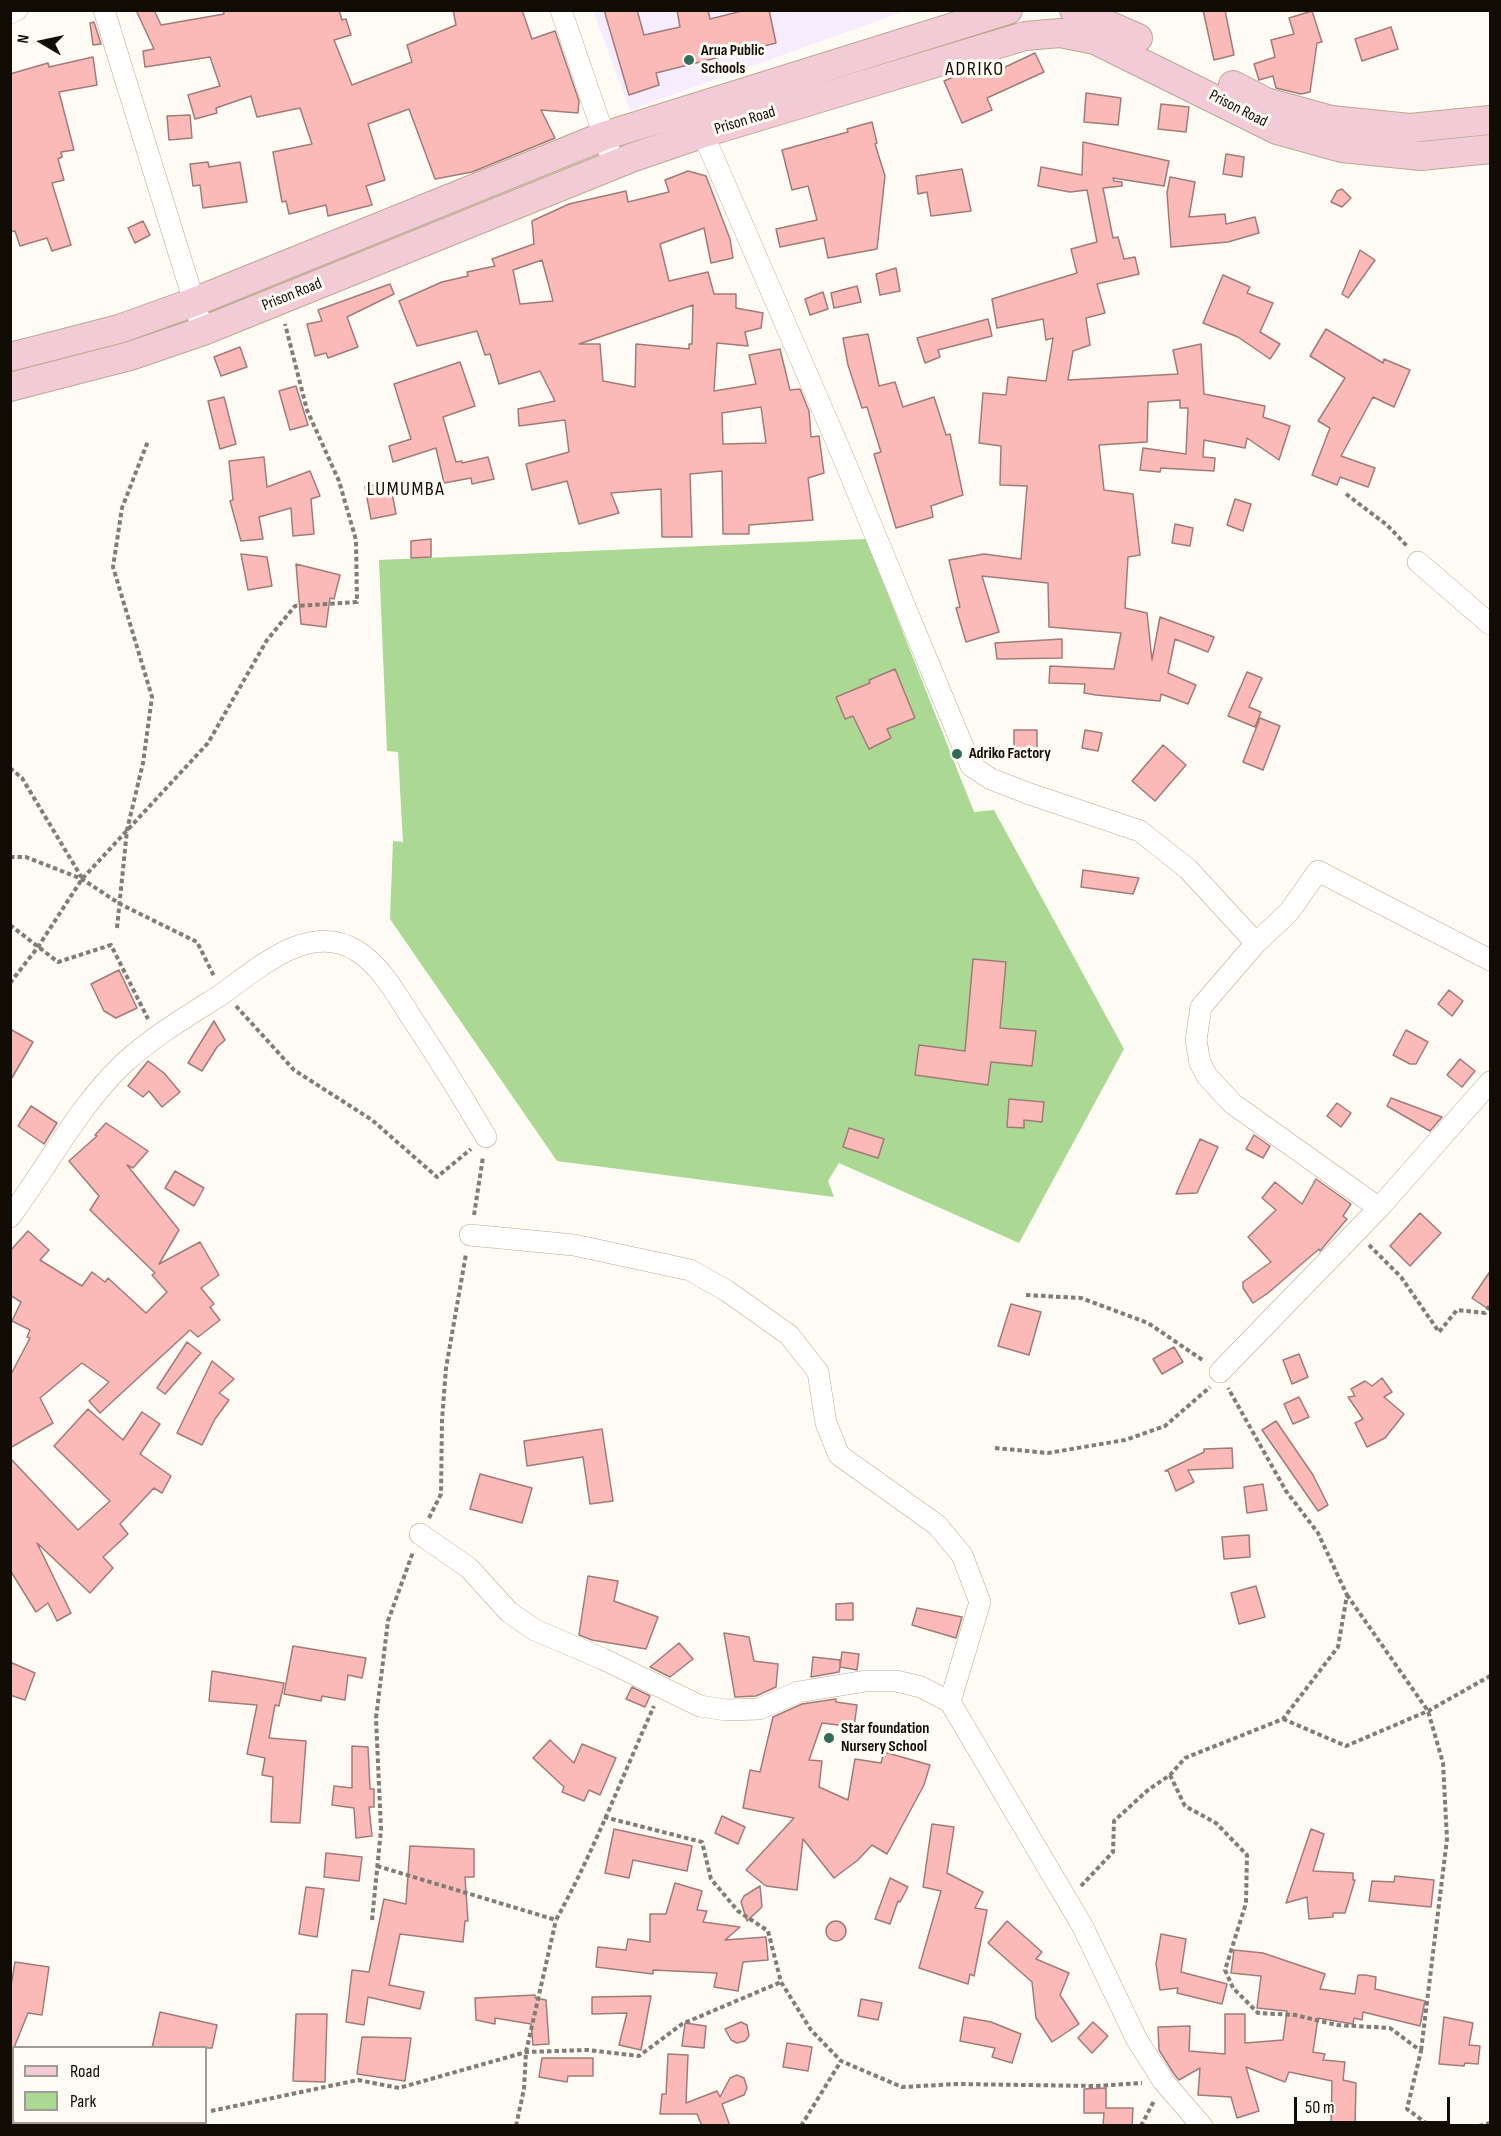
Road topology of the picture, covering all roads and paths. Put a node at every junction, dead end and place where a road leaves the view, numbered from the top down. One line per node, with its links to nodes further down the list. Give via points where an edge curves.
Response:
1 (17, 10): 6 (street)
2 (104, 10): 13 (street)
3 (561, 10): 10 (street)
4 (1008, 10): 7 (street, Prison Road)
5 (1074, 10): 8 (street, Prison Road, via 1266,102 1331,120 1410,128)
6 (10, 13)
7 (691, 108): 9 (street); 10 (street, Prison Road)
8 (1491, 120)
9 (704, 133): 11 (street, Prison Road, via 1025,36 1060,33 1095,40 1277,130 1342,148 1421,156); 12 (street, Prison Road); 29 (street, via 971,766 991,779 1027,793 1140,831 1188,868)
10 (604, 136): 12 (street); 13 (street, Prison Road)
11 (1491, 149)
12 (614, 165): 15 (street, Prison Road)
13 (194, 302): 15 (street); 16 (street, Prison Road, via 119,329)
14 (284, 321): 23 (path, via 308,410 339,481 356,540 357,602 295,606 267,640 208,743)
15 (203, 331): 17 (street, Prison Road, via 130,356)
16 (10, 357)
17 (10, 387)
18 (148, 441): 23 (path, via 122,508 113,567 152,697 143,763)
19 (1346, 494): 20 (path, via 1403,539)
20 (1418, 562): 21 (street)
21 (1491, 624)
22 (10, 768): 25 (path, via 22,778)
23 (127, 830): 25 (path); 26 (path)
24 (10, 857): 25 (path, via 26,857)
25 (82, 879): 26 (path); 30 (path)
26 (120, 904): 28 (path); 33 (path, via 197,942)
27 (10, 925): 30 (path)
28 (117, 928)
29 (1256, 943): 31 (street, via 1289,912 1318,871); 37 (street, via 1201,1007 1196,1040 1200,1063 1233,1104)
30 (38, 947): 32 (path); 34 (path, via 58,962 111,945)
31 (1491, 960)
32 (10, 983)
33 (224, 993): 34 (street); 36 (path, via 294,1070 372,1120 437,1177); 36 (street, via 253,969 315,942 356,950 382,973)
34 (157, 1036): 38 (street, via 123,1064 83,1110)
35 (1491, 1082): 37 (street)
36 (486, 1137)
37 (1379, 1208): 39 (street)
38 (10, 1217)
39 (1356, 1232): 42 (path, via 1401,1277 1439,1332 1457,1310 1485,1313); 43 (street)
40 (470, 1235): 49 (street, via 574,1245 690,1270 789,1335 818,1372 826,1423 839,1455 937,1524 962,1555 980,1602)
41 (1026, 1294): 43 (path, via 1081,1298 1148,1323)
42 (1491, 1305)
43 (1220, 1372): 44 (path, via 1205,1394 1165,1426 1125,1440 1048,1453); 46 (path, via 1275,1472 1318,1533)
44 (995, 1448)
45 (420, 1534): 48 (street, via 469,1568 509,1612 535,1630)
46 (1347, 1595): 50 (path); 51 (path, via 1338,1647)
47 (1491, 1676): 50 (path)
48 (661, 1688): 49 (street, via 700,1706 726,1710 766,1708 798,1692 866,1681 897,1681 921,1687); 53 (path)
49 (950, 1702): 55 (street)
50 (1428, 1711): 51 (path, via 1346,1746); 58 (path, via 1443,1763 1447,1839)
51 (1283, 1719): 52 (path, via 1185,1758)
52 (1170, 1775): 55 (path, via 1114,1821 1113,1852); 58 (path, via 1185,1806 1216,1824 1247,1855 1246,1903 1225,1970 1233,1988 1258,2013 1295,2014 1337,2025 1390,2028)
53 (604, 1817): 56 (path, via 585,1868); 57 (path, via 702,1842 711,1879 738,1911 768,1931)
54 (377, 1866): 56 (path)
55 (1066, 1902): 61 (street, via 1083,1927 1137,2040)
56 (556, 1920): 59 (path)
57 (781, 1982): 59 (path, via 682,2024 639,2056 588,2050); 60 (path, via 811,2030)
58 (1421, 2051): 67 (path, via 1407,2109)
59 (526, 2052): 62 (path, via 399,2088 358,2080); 64 (path)
60 (841, 2061): 61 (path, via 902,2087); 65 (path)
61 (1164, 2082): 66 (street)
62 (211, 2111)
63 (1491, 2123): 68 (path)
64 (516, 2126)
65 (801, 2126)
66 (1202, 2126)
67 (1430, 2126)
68 (1479, 2126)

